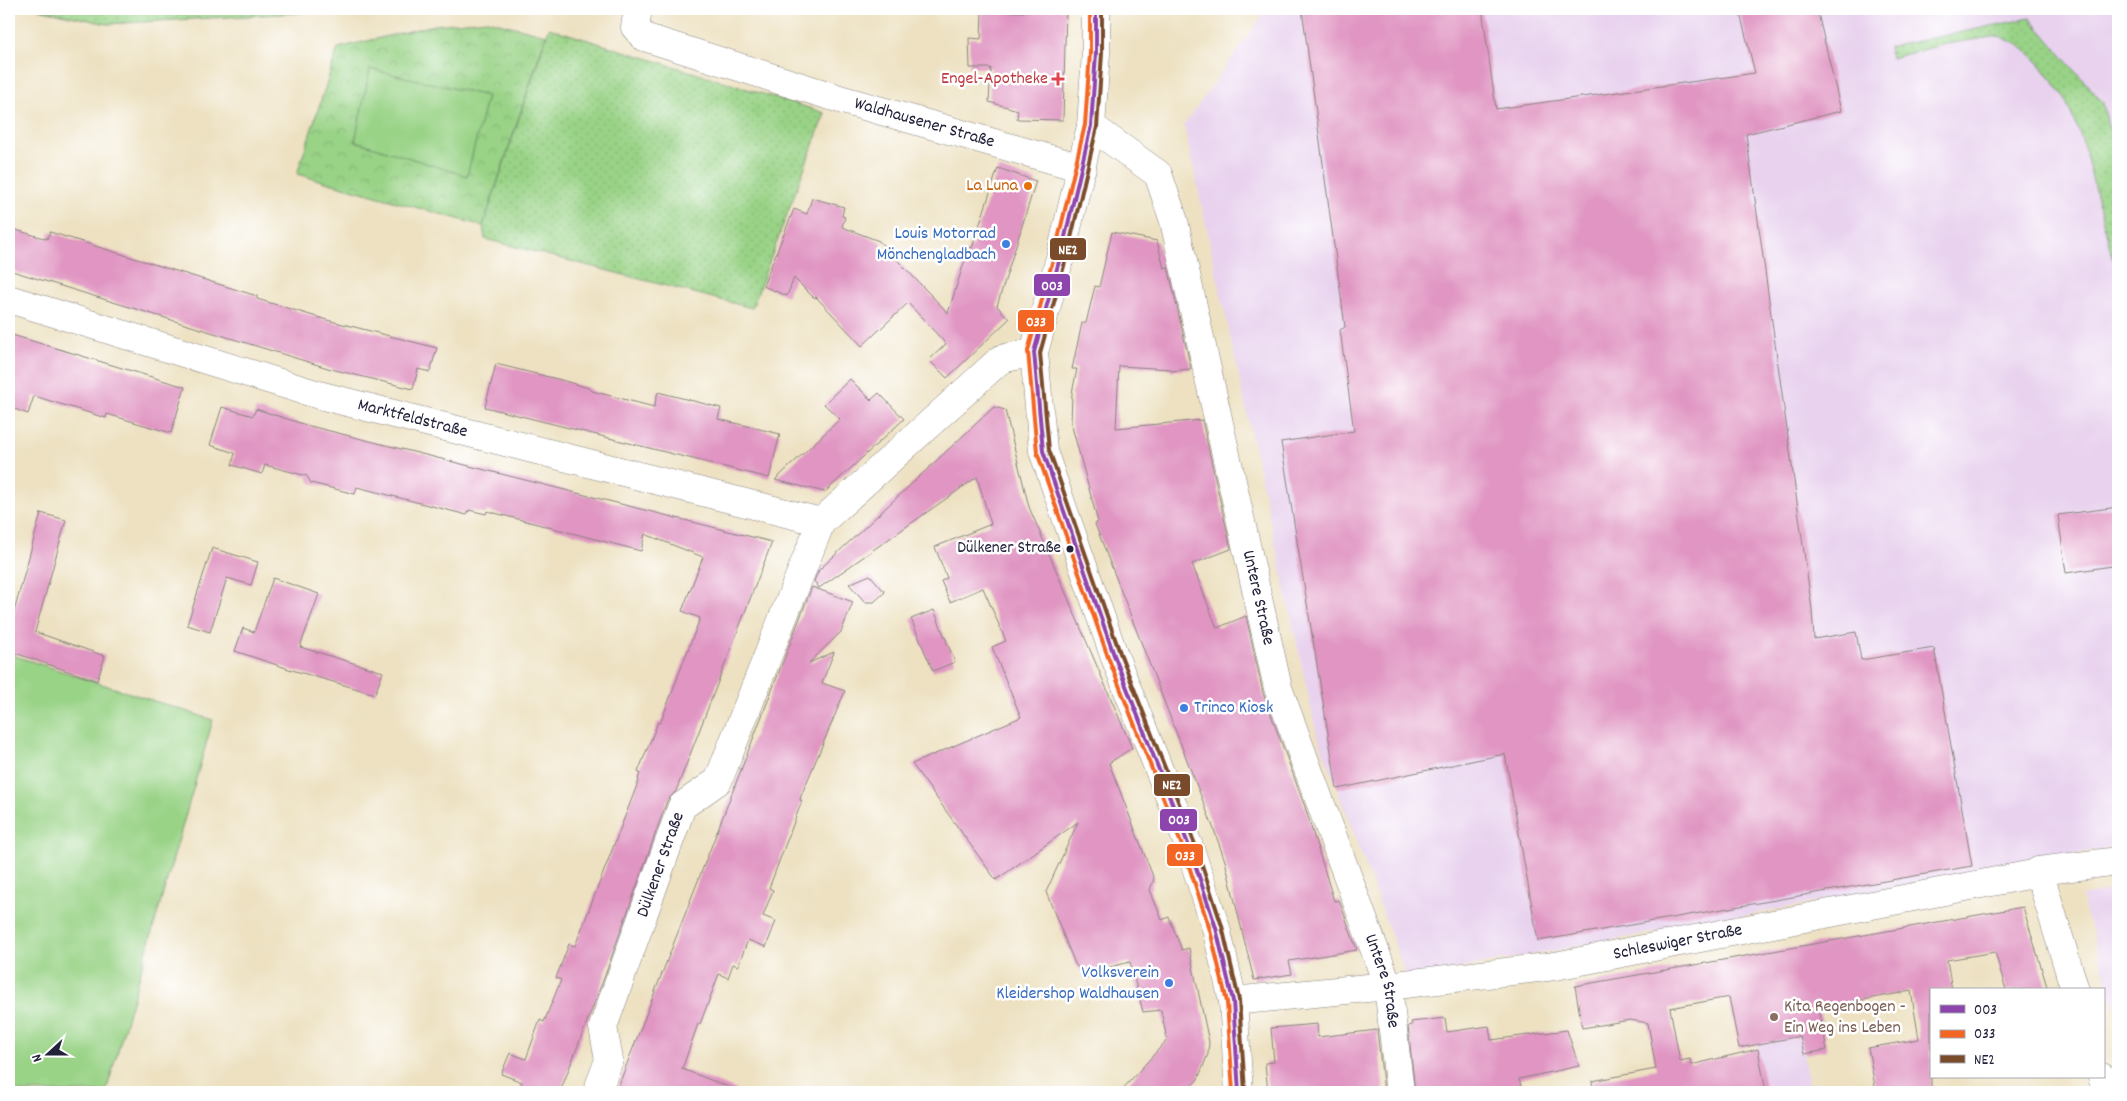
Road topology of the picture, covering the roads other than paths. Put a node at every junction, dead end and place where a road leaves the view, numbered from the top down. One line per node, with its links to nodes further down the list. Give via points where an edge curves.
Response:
1 (638, 9): 4 (street, Waldhausener Straße, via 635,27 644,37 843,100)
2 (1096, 9): 3 (street)
3 (1091, 126): 4 (street); 10 (street, Untere Straße, via 1158,174 1176,230 1278,688)
4 (1082, 168): 6 (street)
5 (9, 299): 7 (street, Marktfeldstraße, via 319,394)
6 (1034, 352): 7 (street, Dülkener Straße, via 1002,359); 12 (street, via 1043,451 1114,655 1190,849 1216,928)
7 (821, 522): 14 (street, Dülkener Straße, via 718,781 682,806 603,1027 609,1060)
8 (2118, 861): 9 (street, Schleswiger Straße)
9 (2039, 871): 10 (street, Schleswiger Straße, via 1555,966); 11 (street)
10 (1388, 986): 12 (street, Schleswiger Straße); 16 (street, Untere Straße)
11 (2074, 988)
12 (1233, 1001): 15 (street)
13 (2102, 1078): 17 (street)
14 (597, 1092)
15 (1239, 1092)
16 (1400, 1092)
17 (2107, 1092)

